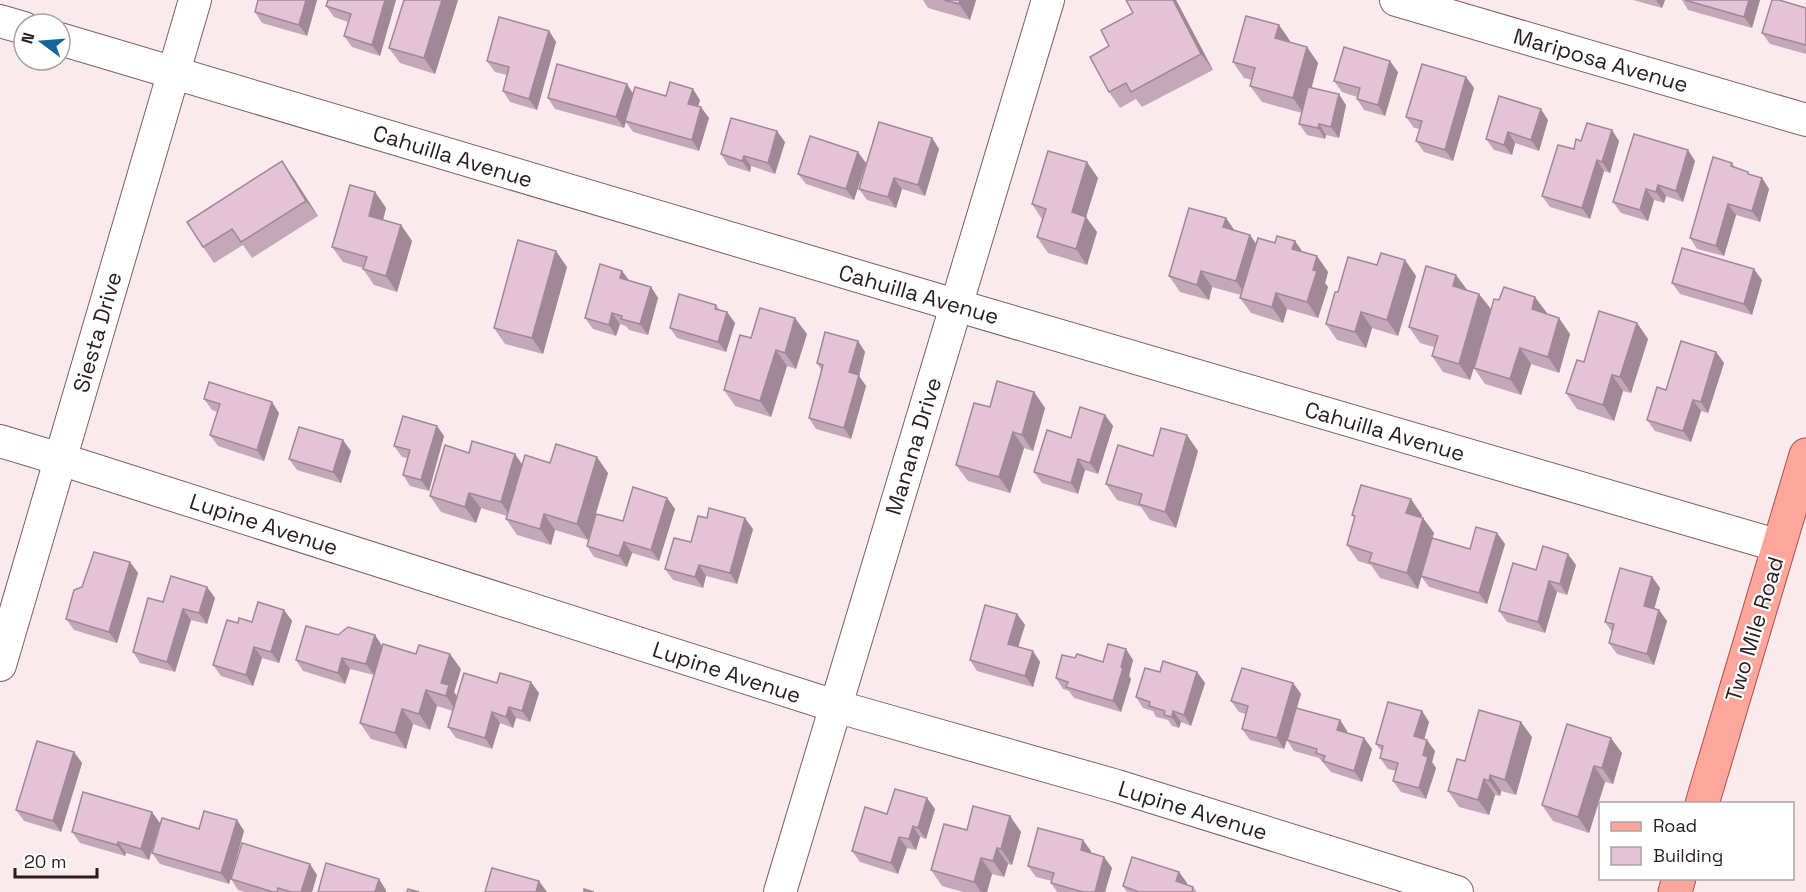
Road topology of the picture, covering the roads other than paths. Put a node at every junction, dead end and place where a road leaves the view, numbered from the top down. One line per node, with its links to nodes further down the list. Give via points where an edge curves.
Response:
1 (195, 0): 5 (street, Siesta Drive)
2 (1048, 0): 7 (street, Manana Drive)
3 (1396, 0): 6 (street, Mariposa Avenue)
4 (72, 43): 5 (street, Cahuilla Avenue)
5 (173, 72): 7 (street, Cahuilla Avenue); 10 (street, Siesta Drive)
6 (1806, 120)
7 (955, 305): 11 (street, Cahuilla Avenue); 13 (street, Manana Drive)
8 (0, 441): 10 (street, Lupine Avenue)
9 (1806, 455): 11 (main road, Two Mile Road)
10 (60, 459): 12 (street, Siesta Drive); 13 (street, Lupine Avenue)
11 (1779, 546): 14 (main road, Two Mile Road)
12 (0, 665)
13 (835, 706): 15 (street, Manana Drive); 16 (street, Lupine Avenue, via 1117,786)
14 (1703, 802)
15 (780, 892)
16 (1457, 892)

